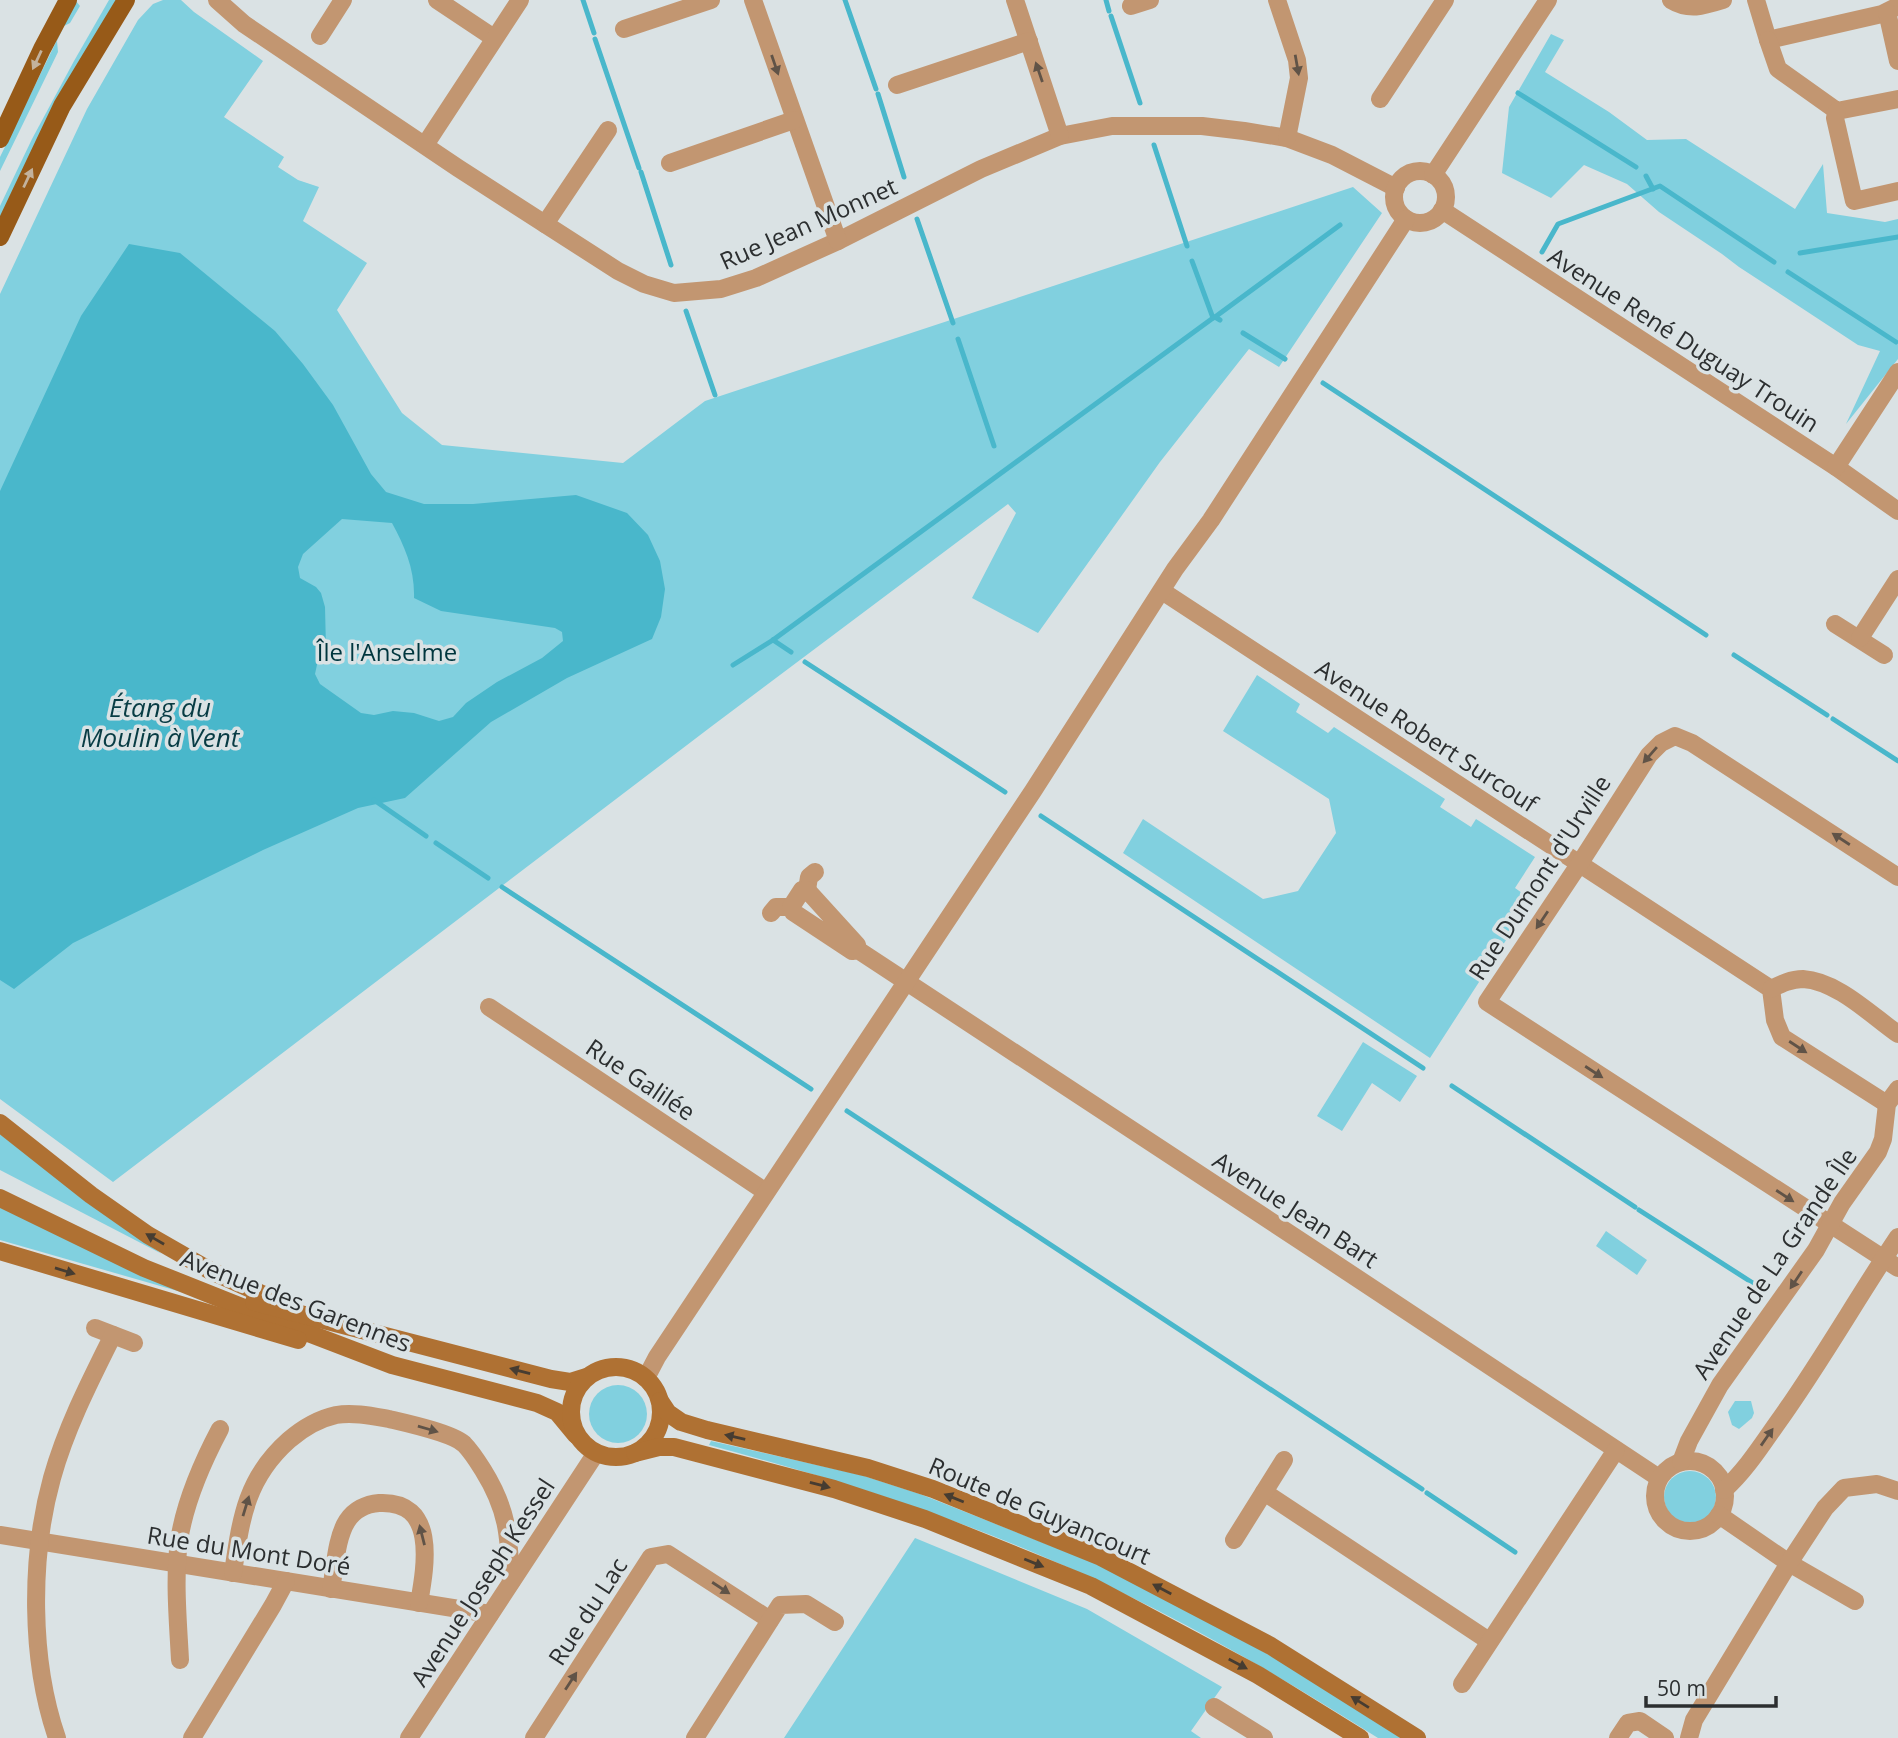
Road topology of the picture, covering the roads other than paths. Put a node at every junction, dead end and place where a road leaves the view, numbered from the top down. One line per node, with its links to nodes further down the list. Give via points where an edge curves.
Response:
1 (68, 0): 33 (main road, one-way to 33)
2 (126, 0): 42 (main road, one-way to 2, via 62,106)
3 (216, 0): 34 (street, Rue Jean Monnet, via 244,24)
4 (343, 0): 20 (street)
5 (437, 0): 21 (street)
6 (520, 0): 21 (street)
7 (711, 0): 19 (street)
8 (753, 0): 29 (street, one-way to 29)
9 (1015, 0): 23 (street)
10 (1150, 0): 17 (street)
11 (1277, 0): 32 (street, one-way to 32, via 1299,78)
12 (1548, 0): 36 (street)
13 (1671, 0): 14 (street, via 1695,8)
14 (1723, 0)
15 (1756, 0): 22 (street)
16 (1442, 1): 26 (street)
17 (1132, 6)
18 (1893, 9): 22 (street); 24 (street)
19 (624, 29)
20 (320, 36)
21 (494, 38): 34 (street)
22 (1768, 40): 28 (street, via 1778,69)
23 (1029, 41): 25 (street); 31 (street, one-way to 23)
24 (1898, 61)
25 (897, 85)
26 (1380, 99)
27 (1898, 99): 28 (street)
28 (1837, 111): 38 (street, via 1854,201)
29 (794, 120): 35 (street); 43 (street)
30 (608, 130): 41 (street)
31 (1060, 136): 32 (street, Rue Jean Monnet, via 1143,125 1202,126); 43 (street, Rue Jean Monnet, via 981,169)
32 (1287, 138): 37 (street, Rue Jean Monnet)
33 (0, 139)
34 (425, 145): 41 (street, Rue Jean Monnet)
35 (670, 163)
36 (1433, 175): 37 (street, via 1409,174); 39 (street, via 1444,187)
37 (1396, 188): 40 (street, via 1395,205)
38 (1898, 191)
39 (1442, 210): 40 (street, via 1426,222); 45 (street, Avenue René Duguay Trouin)
40 (1406, 219): 48 (street)
41 (545, 224): 43 (street, Rue Jean Monnet, via 618,271 674,293 721,289 756,278)
42 (0, 237)
43 (838, 241)
44 (1898, 372): 45 (street)
45 (1836, 467): 46 (street, Avenue René Duguay Trouin)
46 (1898, 512)
47 (1898, 579): 50 (street)
48 (1162, 591): 52 (street, Avenue Robert Surcouf); 59 (street)
49 (1835, 624): 50 (street)
50 (1860, 638): 51 (street)
51 (1884, 654)
52 (1580, 863): 54 (street, Rue Dumont d'Urville, one-way to 52, via 1675,736 1648,755); 60 (street, Avenue Robert Surcouf); 69 (street, Rue Dumont d'Urville, one-way to 69, via 1486,1002)
53 (815, 872): 55 (street)
54 (1898, 877)
55 (807, 890): 56 (street, via 802,890); 58 (street)
56 (791, 907): 57 (street, via 776,907); 58 (street, via 852,951)
57 (771, 913)
58 (858, 950): 59 (street, Avenue Jean Bart)
59 (905, 982): 67 (street); 83 (street, Avenue Jean Bart)
60 (1771, 989): 62 (street, via 1802,979 1833,987); 64 (street, one-way to 64, via 1782,1037)
61 (489, 1007): 67 (street, Rue Galilée)
62 (1898, 1034)
63 (1898, 1089): 64 (street, Avenue de La Grande Île)
64 (1887, 1104): 69 (street, Avenue de La Grande Île, via 1878,1152)
65 (0, 1123): 73 (main road, one-way to 65, via 148,1235)
66 (0, 1188): 73 (main road, Avenue des Garennes, via 172,1270 257,1303)
67 (766, 1192): 79 (street)
68 (0, 1198): 77 (main road, Avenue des Garennes, via 144,1268)
69 (1830, 1225): 72 (street); 87 (street, Avenue de La Grande Île, one-way to 87, via 1720,1385)
70 (1898, 1237): 72 (street)
71 (0, 1251): 77 (main road, one-way to 77)
72 (1891, 1263): 89 (street, one-way to 72, via 1740,1475)
73 (303, 1314): 78 (main road, Avenue des Garennes, one-way to 73, via 570,1382 551,1379)
74 (95, 1328): 75 (street)
75 (113, 1335): 76 (street); 95 (street, via 64,1442)
76 (134, 1343)
77 (392, 1364): 82 (main road, Avenue des Garennes, via 537,1403 557,1412)
78 (586, 1377): 79 (main road, via 610,1366 623,1366); 82 (main road, via 571,1404)
79 (646, 1378): 80 (main road)
80 (660, 1401): 85 (main road, via 657,1432); 118 (main road, Route de Guyancourt, one-way to 80, via 1271,1646 1101,1557 933,1489 868,1468 681,1422)
81 (220, 1429): 97 (street, via 186,1510)
82 (576, 1435): 84 (main road)
83 (1616, 1450): 88 (street, Avenue Jean Bart); 107 (street)
84 (596, 1453): 85 (main road, via 609,1457); 100 (street, Avenue Joseph Kessel)
85 (635, 1453): 117 (main road, Route de Guyancourt, one-way to 117, via 674,1447 834,1489 925,1519 1091,1586 1258,1675)
86 (1284, 1460): 91 (street)
87 (1681, 1462): 88 (street); 89 (street, via 1704,1464 1720,1479)
88 (1659, 1478): 92 (street, via 1657,1509 1671,1525 1681,1530 1702,1529)
89 (1724, 1490): 92 (street)
90 (1898, 1491): 96 (street, via 1877,1484 1844,1488)
91 (1264, 1492): 94 (street); 107 (street)
92 (1719, 1515): 96 (street)
93 (0, 1535): 95 (street, Rue du Mont Doré)
94 (1234, 1540)
95 (40, 1542): 97 (street, Rue du Mont Doré); 111 (street, via 38,1643 42,1685)
96 (1789, 1563): 102 (street); 121 (street, via 1694,1720)
97 (178, 1564): 98 (street, Rue du Mont Doré); 108 (street)
98 (233, 1573): 99 (street, Rue du Mont Doré); 100 (street, one-way to 100, via 248,1498 275,1452 314,1422 358,1414 442,1433 463,1443 504,1510)
99 (286, 1581): 101 (street, Rue du Mont Doré); 112 (street)
100 (511, 1582): 104 (street, Avenue Joseph Kessel)
101 (331, 1589): 103 (street, Rue du Mont Doré); 103 (street, one-way to 101, via 423,1530 415,1516 387,1503 370,1504 348,1520 341,1533)
102 (1855, 1601)
103 (419, 1603): 104 (street, Rue du Mont Doré)
104 (491, 1614): 113 (street, Avenue Joseph Kessel)
105 (770, 1620): 106 (street, via 780,1605 806,1604); 114 (street, Rue du Lac, one-way to 105, via 651,1557 668,1554); 115 (street)
106 (835, 1622)
107 (1489, 1641): 109 (street)
108 (180, 1660)
109 (1462, 1684)
110 (1214, 1707): 116 (street)
111 (57, 1738)
112 (192, 1738)
113 (409, 1738)
114 (534, 1738)
115 (695, 1738)
116 (1264, 1738)
117 (1360, 1738)
118 (1417, 1738)
119 (1618, 1738): 120 (street, via 1628,1723 1640,1721)
120 (1665, 1738)
121 (1689, 1738)

